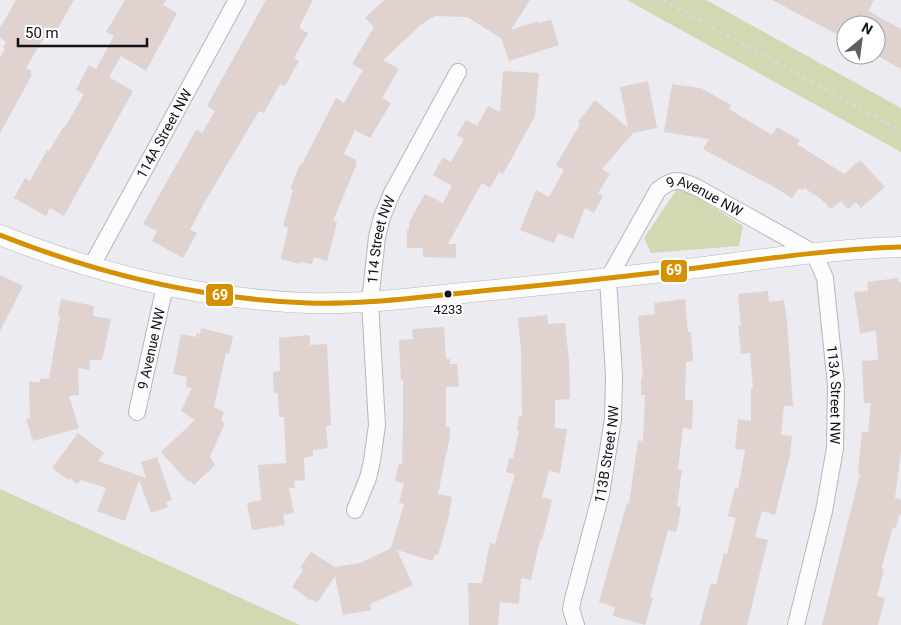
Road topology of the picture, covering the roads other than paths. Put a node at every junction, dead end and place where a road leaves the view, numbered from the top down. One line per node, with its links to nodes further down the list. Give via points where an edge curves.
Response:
1 (237, 0): 6 (street, 114A Street NW)
2 (458, 72): 9 (street, 114 Street NW, via 387,204 376,247)
3 (0, 235): 6 (street)
4 (901, 247): 5 (street)
5 (814, 253): 7 (street); 7 (street, 9 Avenue NW, via 696,186 676,180 658,190); 13 (street, 113A Street NW, via 825,278 836,386 835,448 824,512)
6 (91, 267): 8 (street)
7 (608, 279): 9 (street); 12 (street, 113B Street NW, via 614,376 613,419 601,494 571,609)
8 (165, 286): 9 (street, via 264,300); 10 (street, 9 Avenue NW)
9 (370, 302): 11 (street, 114 Street NW, via 377,425 368,478)
10 (137, 412)
11 (355, 510)
12 (576, 625)
13 (796, 625)

